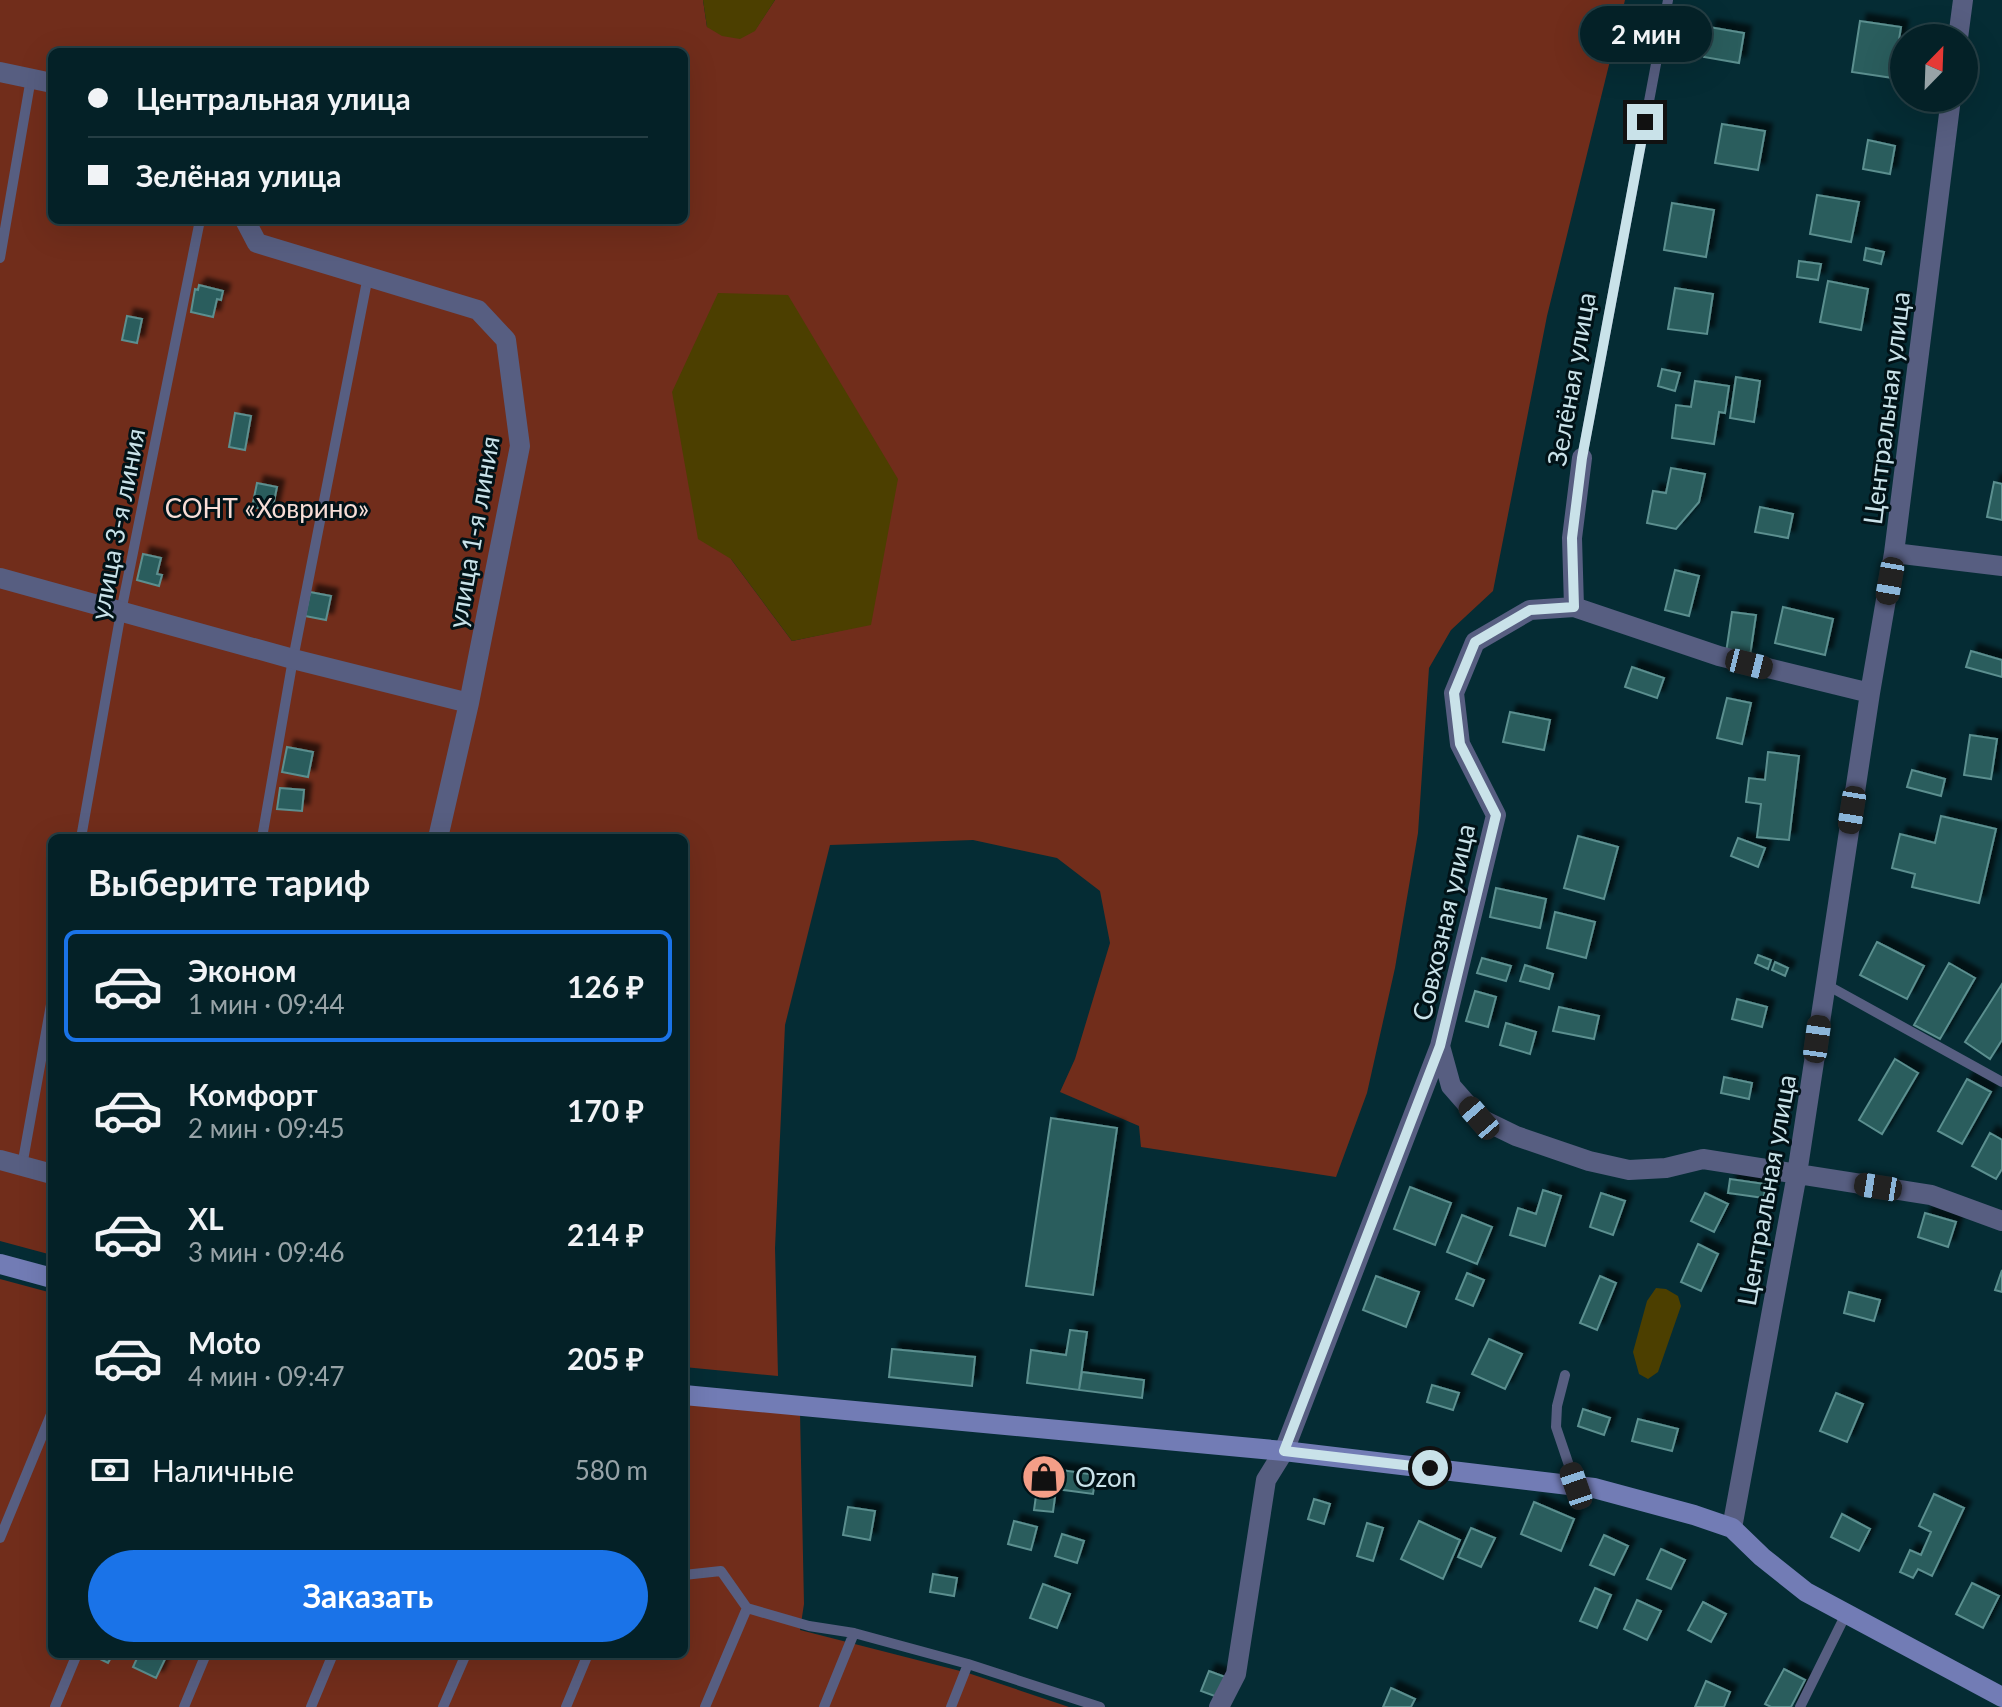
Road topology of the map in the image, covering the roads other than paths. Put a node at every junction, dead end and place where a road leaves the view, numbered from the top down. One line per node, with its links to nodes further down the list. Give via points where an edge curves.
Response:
1 (1668, 0): 12 (lane, Зелёная улица)
2 (1963, 0): 3 (street)
3 (1960, 24)
4 (0, 72): 5 (street)
5 (31, 78): 6 (street); 10 (lane)
6 (48, 82)
7 (1949, 112): 13 (street, Центральная улица)
8 (199, 224): 17 (lane, улица 3-я линия)
9 (247, 224): 11 (street, улица 1-я линия, via 257,243)
10 (0, 258)
11 (368, 276): 18 (lane); 20 (street, улица 1-я линия, via 478,310 506,340 520,446)
12 (1582, 458): 16 (street, Зелёная улица, via 1572,538)
13 (1894, 553): 14 (street); 19 (street, Центральная улица)
14 (2002, 566)
15 (0, 578): 17 (street)
16 (1574, 607): 19 (street, via 1719,656); 26 (street, Совхозная улица, via 1530,610 1475,642 1454,693 1460,744 1496,815)
17 (121, 612): 18 (street); 21 (lane, улица 3-я линия)
18 (293, 659): 20 (street); 22 (lane)
19 (1870, 693): 24 (street, Центральная улица)
20 (469, 703): 23 (street, улица 1-я линия)
21 (82, 834)
22 (263, 834)
23 (439, 834)
24 (1825, 984): 27 (lane); 31 (street, Центральная улица)
25 (48, 1021): 29 (lane)
26 (1440, 1046): 31 (street, Совхозная улица, via 1451,1086 1479,1118 1516,1136 1629,1170 1703,1159); 38 (street)
27 (2002, 1082)
28 (0, 1160): 29 (street)
29 (22, 1166): 30 (street)
30 (48, 1173)
31 (1797, 1174): 32 (street, Совхозная улица, via 1931,1195); 40 (street, Центральная улица)
32 (2002, 1221)
33 (0, 1264): 34 (street)
34 (48, 1277)
35 (1565, 1375): 39 (lane, via 1556,1427)
36 (688, 1395): 38 (street)
37 (48, 1422): 41 (lane)
38 (1284, 1451): 39 (street); 63 (street, via 1266,1480 1236,1674)
39 (1576, 1486): 40 (street)
40 (1732, 1528): 44 (street, via 1806,1592)
41 (0, 1538)
42 (688, 1575): 43 (lane, via 721,1571)
43 (747, 1608): 45 (lane); 59 (lane)
44 (1846, 1614): 52 (street); 64 (lane)
45 (854, 1633): 51 (lane); 60 (lane)
46 (75, 1658): 54 (lane)
47 (204, 1658): 55 (lane)
48 (331, 1658): 56 (lane)
49 (464, 1658): 57 (lane)
50 (586, 1658): 58 (lane)
51 (968, 1664): 53 (lane); 61 (lane)
52 (2002, 1697)
53 (1076, 1703): 62 (lane)
54 (55, 1707)
55 (184, 1707)
56 (311, 1707)
57 (443, 1707)
58 (566, 1707)
59 (705, 1707)
60 (824, 1707)
61 (951, 1707)
62 (1100, 1707)
63 (1219, 1707)
64 (1800, 1707)

